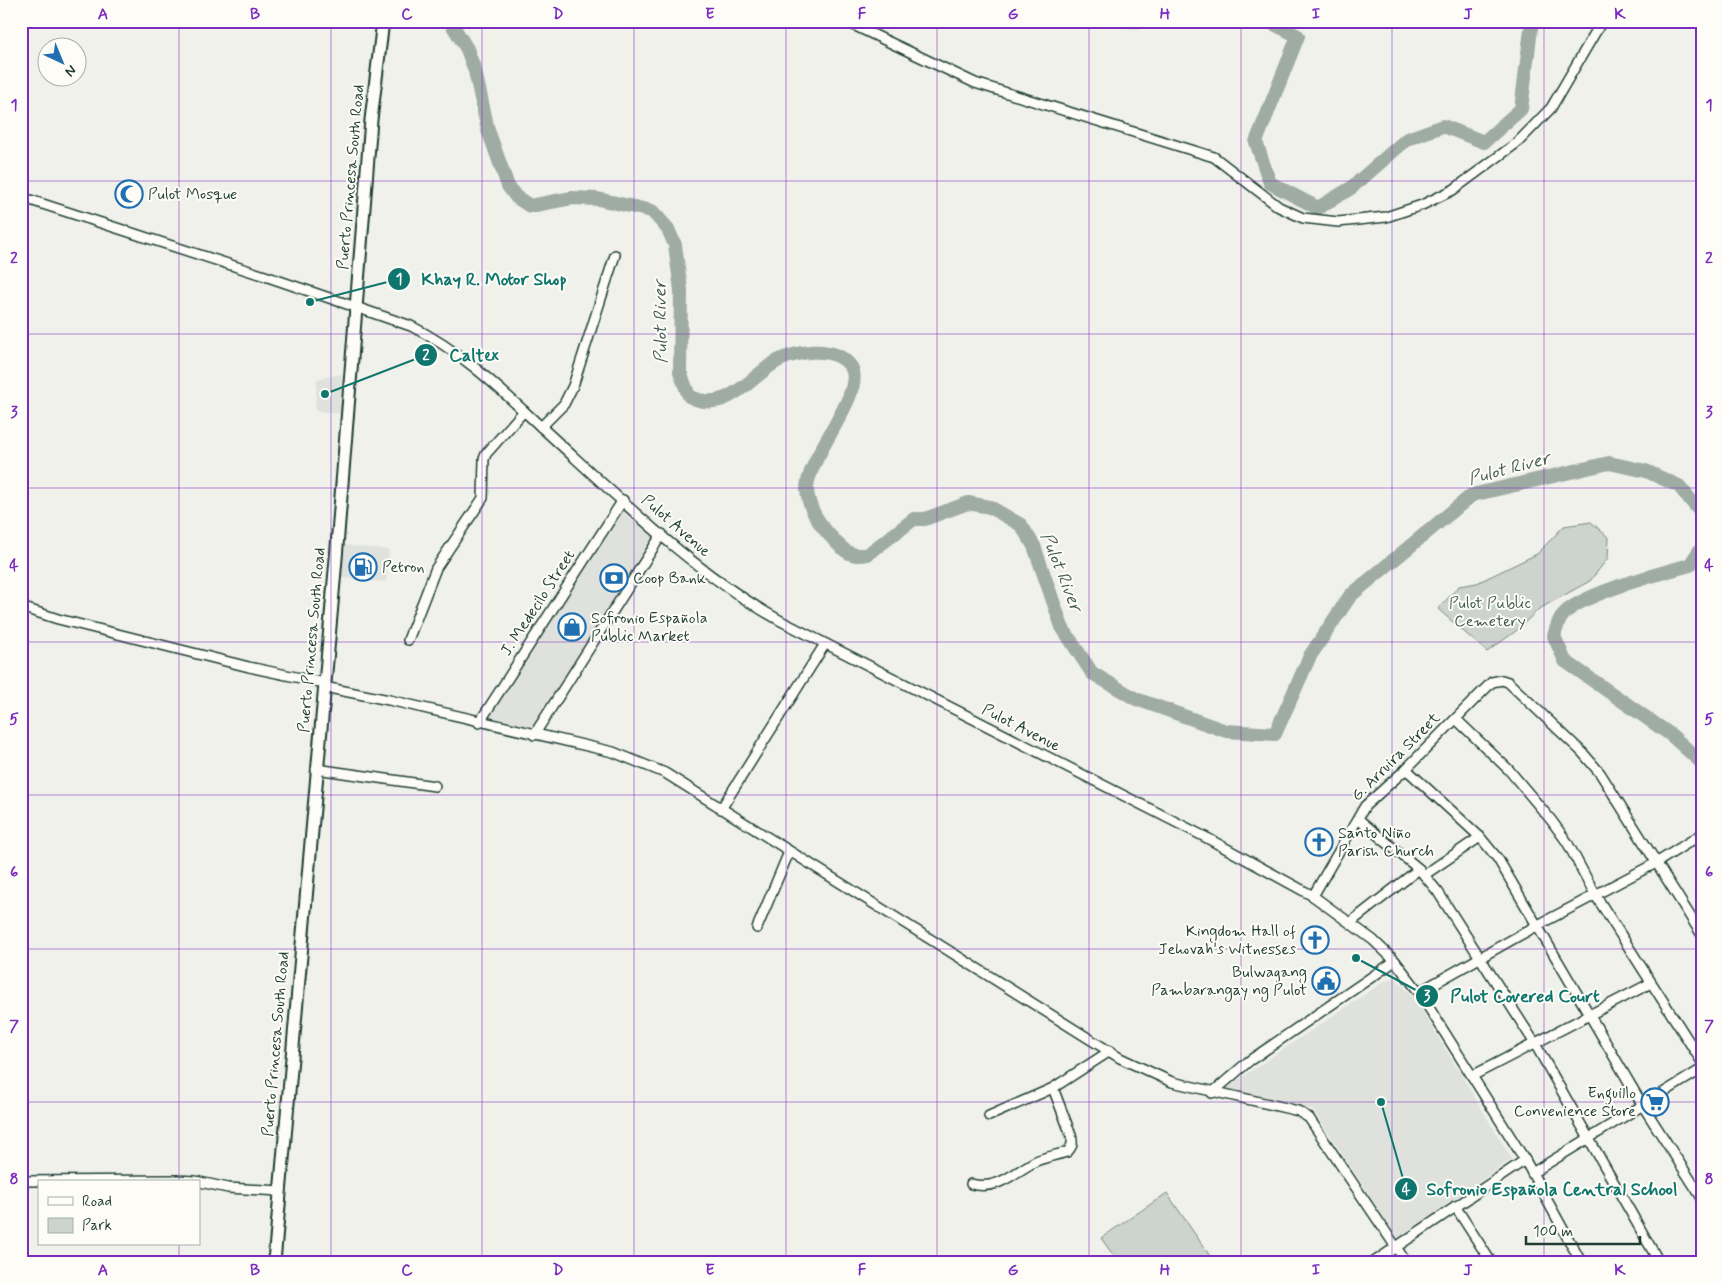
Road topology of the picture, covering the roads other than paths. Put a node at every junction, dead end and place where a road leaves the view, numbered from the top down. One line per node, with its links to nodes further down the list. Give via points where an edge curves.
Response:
1 (383, 21): 6 (main road, Puerto Princesa South Road, via 371,120)
2 (845, 21): 3 (street, via 974,83 1214,157 1280,207 1303,218 1338,222 1386,217 1422,205 1453,190 1518,142 1551,108)
3 (1602, 21)
4 (21, 197): 6 (street, Pulot Avenue)
5 (615, 255): 8 (street, via 573,386 564,404)
6 (356, 307): 7 (street, Pulot Avenue, via 411,326 444,344 478,369); 14 (main road, Puerto Princesa South Road)
7 (524, 411): 8 (street, Pulot Avenue); 12 (street, via 486,454 483,498 436,568)
8 (542, 427): 9 (street, Pulot Avenue)
9 (623, 500): 10 (street, Pulot Avenue); 16 (street, J. Medecilo Street)
10 (662, 534): 13 (street, Pulot Avenue, via 737,596); 17 (street)
11 (21, 607): 14 (street)
12 (408, 640)
13 (825, 644): 21 (street); 28 (street, Pulot Avenue, via 1207,838)
14 (324, 685): 16 (street); 18 (main road, Puerto Princesa South Road)
15 (1456, 719): 19 (street, G. Arruira Street); 26 (street, G. Arruira Street, via 1492,682 1508,682 1582,752 1617,798); 29 (street, via 1538,801 1567,842)
16 (478, 722): 17 (street)
17 (534, 736): 21 (street, via 614,752 664,773)
18 (316, 769): 20 (street); 55 (main road, Puerto Princesa South Road)
19 (1406, 769): 22 (street, G. Arruira Street, via 1365,806); 24 (street)
20 (435, 786)
21 (722, 809): 25 (street)
22 (1358, 819): 27 (street); 28 (street, G. Arruira Street)
23 (1702, 834): 26 (street)
24 (1480, 837): 27 (street); 31 (street, via 1498,858)
25 (789, 852): 32 (street); 40 (street)
26 (1656, 863): 29 (street); 33 (street)
27 (1422, 872): 30 (street); 34 (street)
28 (1313, 896): 30 (street, Pulot Avenue)
29 (1596, 896): 31 (street); 36 (street)
30 (1351, 922): 35 (street, Pulot Avenue)
31 (1538, 925): 34 (street); 38 (street)
32 (757, 928)
33 (1702, 935)
34 (1479, 958): 37 (street); 39 (street)
35 (1395, 961): 37 (street, Pulot Avenue); 45 (street, via 1279,1040)
36 (1651, 983): 38 (street); 41 (street)
37 (1419, 992): 43 (street, Pulot Avenue)
38 (1589, 1015): 39 (street); 46 (street)
39 (1534, 1042): 43 (street); 48 (street)
40 (1110, 1051): 44 (street); 45 (street, via 1172,1082)
41 (1702, 1062)
42 (1702, 1069): 46 (street)
43 (1472, 1076): 49 (street, Pulot Avenue)
44 (1052, 1088): 47 (street); 54 (street, via 1073,1142 1070,1148 1062,1154 1038,1160 999,1184)
45 (1212, 1092): 58 (street, via 1286,1108 1309,1118)
46 (1643, 1106): 48 (street); 56 (street)
47 (989, 1116)
48 (1589, 1139): 50 (street); 64 (street)
49 (1525, 1160): 50 (street, Pulot Avenue); 57 (street)
50 (1532, 1173): 63 (street, Pulot Avenue)
51 (21, 1181): 52 (street)
52 (38, 1181)
53 (200, 1184): 55 (street)
54 (970, 1184)
55 (281, 1191): 59 (main road, Puerto Princesa South Road)
56 (1702, 1198)
57 (1455, 1206): 58 (street); 62 (street)
58 (1396, 1246): 60 (street); 61 (street)
59 (274, 1262)
60 (1374, 1262)
61 (1406, 1262)
62 (1491, 1262)
63 (1581, 1262)
64 (1659, 1262)

